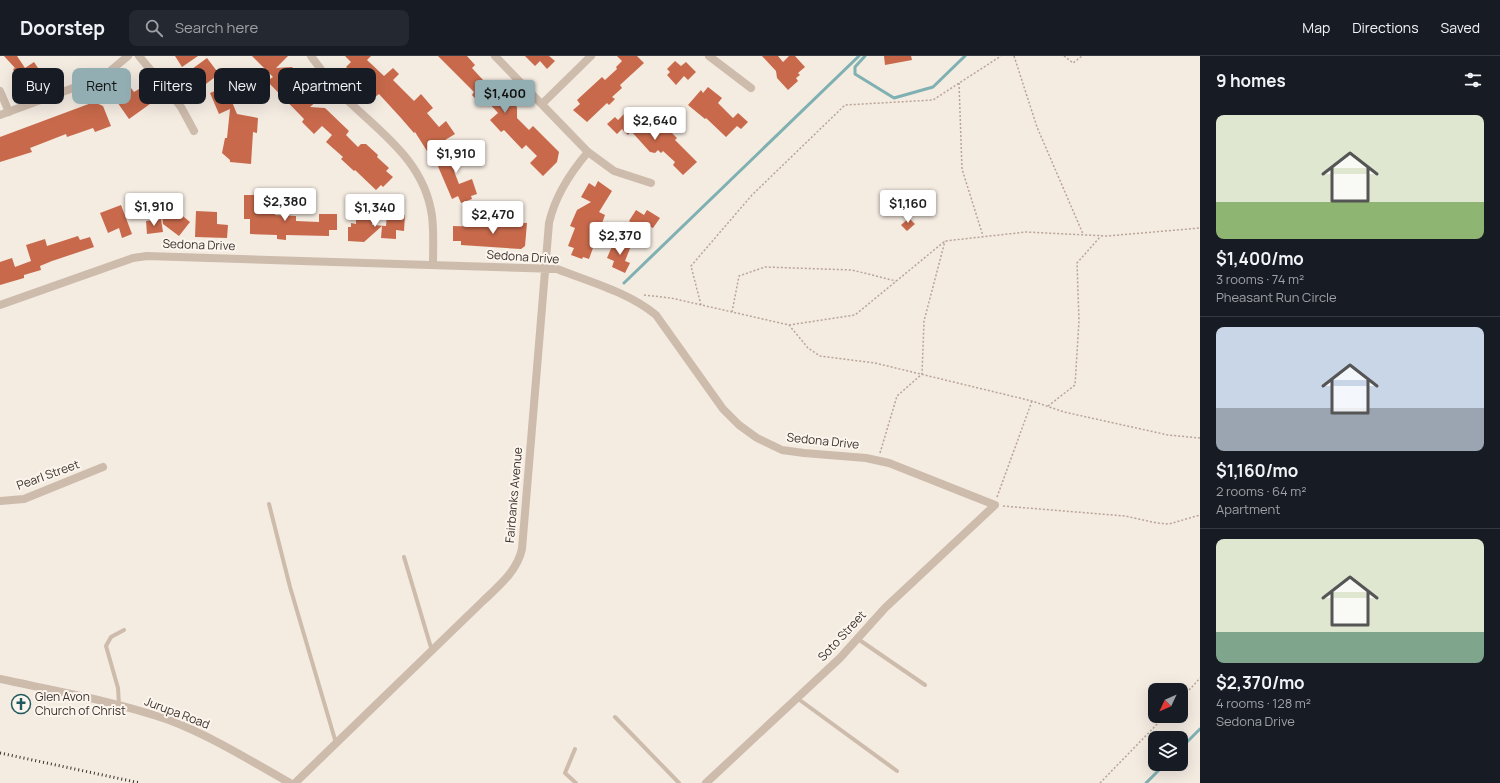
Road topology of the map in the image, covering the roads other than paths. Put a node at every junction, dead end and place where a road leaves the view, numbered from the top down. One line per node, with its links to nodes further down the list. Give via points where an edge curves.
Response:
1 (128, 56): 10 (street, via 103,77)
2 (139, 56): 12 (street, via 181,107)
3 (311, 56): 15 (street, via 338,91 404,153 415,169 432,215)
4 (495, 56): 9 (street)
5 (591, 56): 9 (street)
6 (709, 56): 7 (street)
7 (751, 88)
8 (0, 91): 10 (street)
9 (542, 104): 13 (street)
10 (9, 112): 11 (street)
11 (0, 115)
12 (194, 131)
13 (588, 152): 14 (street, via 614,170); 16 (street, Fairbanks Avenue, via 568,178 552,207)
14 (651, 183)
15 (433, 265): 16 (street, Sedona Drive); 17 (street, Sedona Drive, via 147,256 133,258)
16 (546, 268): 21 (street, Sedona Drive, via 557,269 645,306 656,315 724,409 739,425 757,438 782,450 889,463); 25 (street, Fairbanks Avenue, via 521,555 508,576)
17 (0, 305)
18 (103, 467): 19 (street, Pearl Street, via 24,499)
19 (0, 501)
20 (269, 504): 31 (lane, via 290,587)
21 (995, 505): 24 (street, Soto Street, via 885,608)
22 (404, 557): 25 (lane)
23 (124, 630): 29 (lane, via 111,637 106,646 118,688)
24 (858, 639): 27 (lane); 28 (street, Soto Street)
25 (432, 651): 31 (street, Fairbanks Avenue)
26 (0, 679): 29 (street, Jurupa Road)
27 (925, 685)
28 (797, 698): 33 (lane); 38 (street, Soto Street)
29 (119, 705): 34 (street, Jurupa Road, via 169,720 206,736)
30 (615, 717): 37 (lane)
31 (336, 743): 35 (street, Fairbanks Avenue)
32 (575, 749): 36 (lane, via 565,773)
33 (897, 771)
34 (290, 783)
35 (295, 783)
36 (576, 783)
37 (678, 783)
38 (706, 783)

